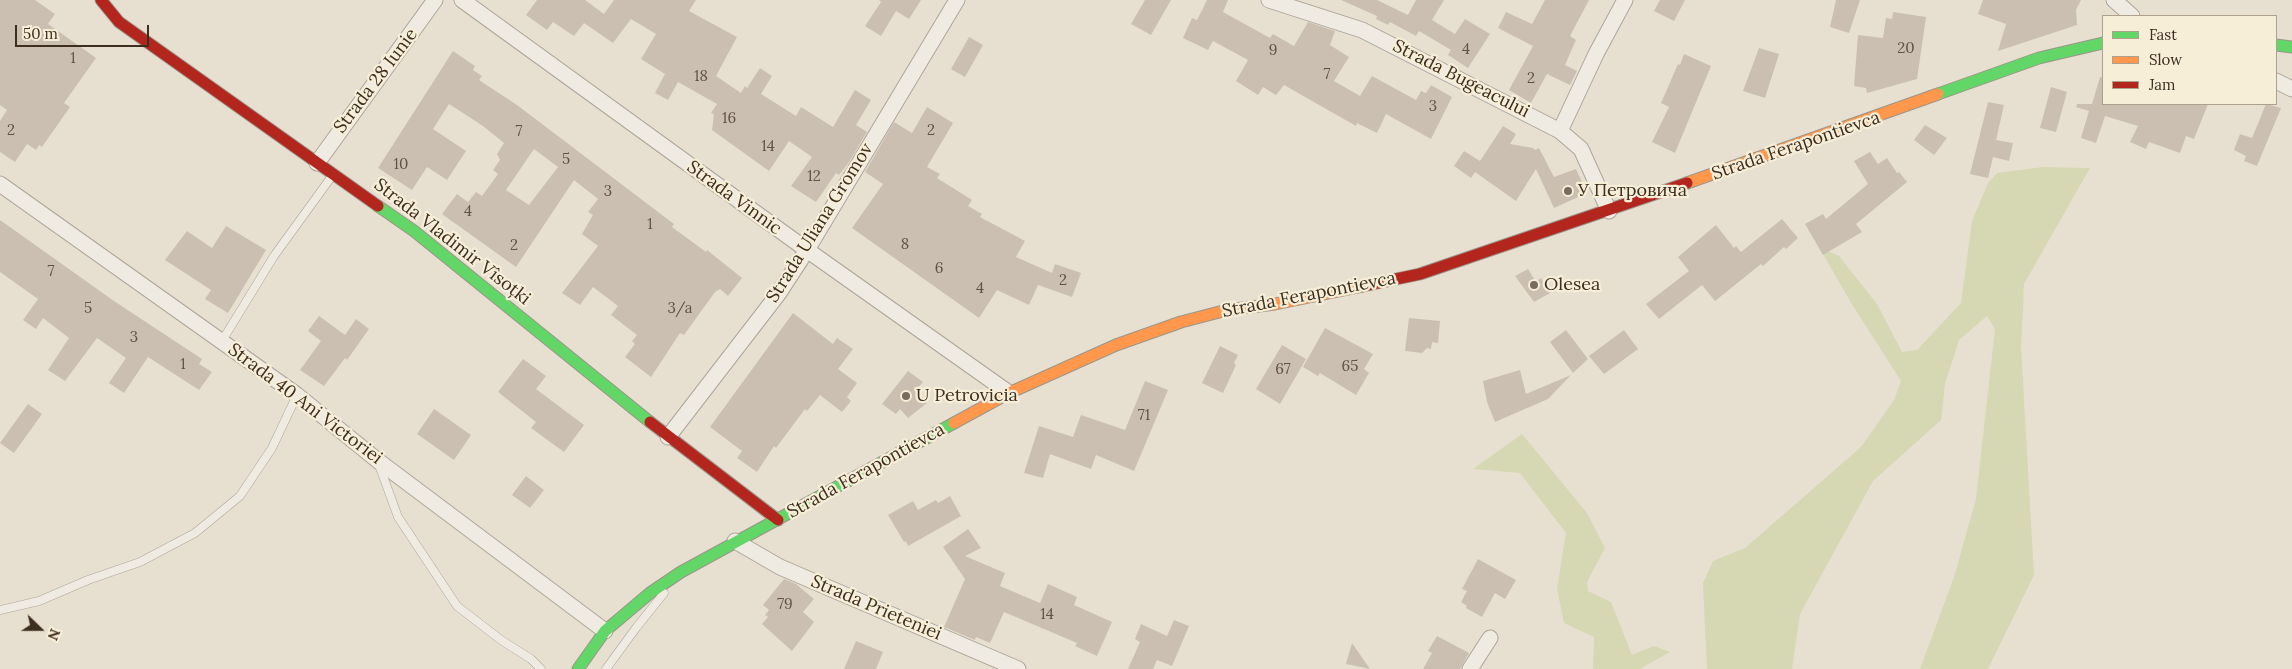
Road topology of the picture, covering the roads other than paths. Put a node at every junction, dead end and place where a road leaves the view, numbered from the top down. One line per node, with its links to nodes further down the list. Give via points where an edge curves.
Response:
1 (100, 0): 15 (main road, Strada Vladimir Vîsoțki, via 119,22)
2 (435, 0): 15 (street, Strada 28 Iunie)
3 (462, 0): 19 (street, Strada Vinnic)
4 (957, 0): 19 (street, Strada Uliana Gromov)
5 (1269, 0): 14 (street, Strada Bugeacului, via 1362,30)
6 (1625, 0): 14 (street)
7 (2114, 0): 8 (street)
8 (2131, 15)
9 (2102, 43): 18 (main road, Strada Ferapontievca, via 2039,58)
10 (2277, 45): 11 (main road)
11 (2292, 47)
12 (2277, 82): 13 (street)
13 (2292, 89)
14 (1560, 131): 18 (street, Strada Bugeacului, via 1581,149)
15 (317, 162): 16 (main road, Strada Vladimir Vîsoțki)
16 (333, 174): 20 (lane, via 274,256); 23 (main road, Strada Vladimir Vîsoțki, via 414,231)
17 (0, 184): 20 (street, Strada 40 Ani Victoriei)
18 (1609, 212): 21 (main road, Strada Ferapontievca, via 1420,274 1275,304 1227,310 1181,322 1116,345)
19 (807, 250): 21 (street, Strada Vinnic); 23 (street, Strada Uliana Gromov, via 779,293)
20 (222, 341): 22 (street, Strada 40 Ani Victoriei)
21 (1009, 393): 25 (main road, Strada Ferapontievca)
22 (297, 395): 24 (street, Strada 40 Ani Victoriei); 28 (lane, via 272,448 240,496 195,534 140,562 39,600)
23 (668, 437): 25 (main road, Strada Vladimir Vîsoțki)
24 (377, 460): 29 (street, Strada 40 Ani Victoriei); 31 (lane, via 398,517 457,606)
25 (778, 520): 26 (main road, Strada Ferapontievca)
26 (735, 541): 27 (main road, Strada Ferapontievca); 34 (street, Strada Prieteniei, via 780,567)
27 (681, 572): 29 (main road, Strada Ferapontievca); 33 (lane)
28 (0, 610)
29 (604, 631): 32 (main road, Strada Ferapontievca)
30 (1490, 638): 35 (street)
31 (541, 669)
32 (578, 669)
33 (606, 669)
34 (1018, 669)
35 (1470, 669)

